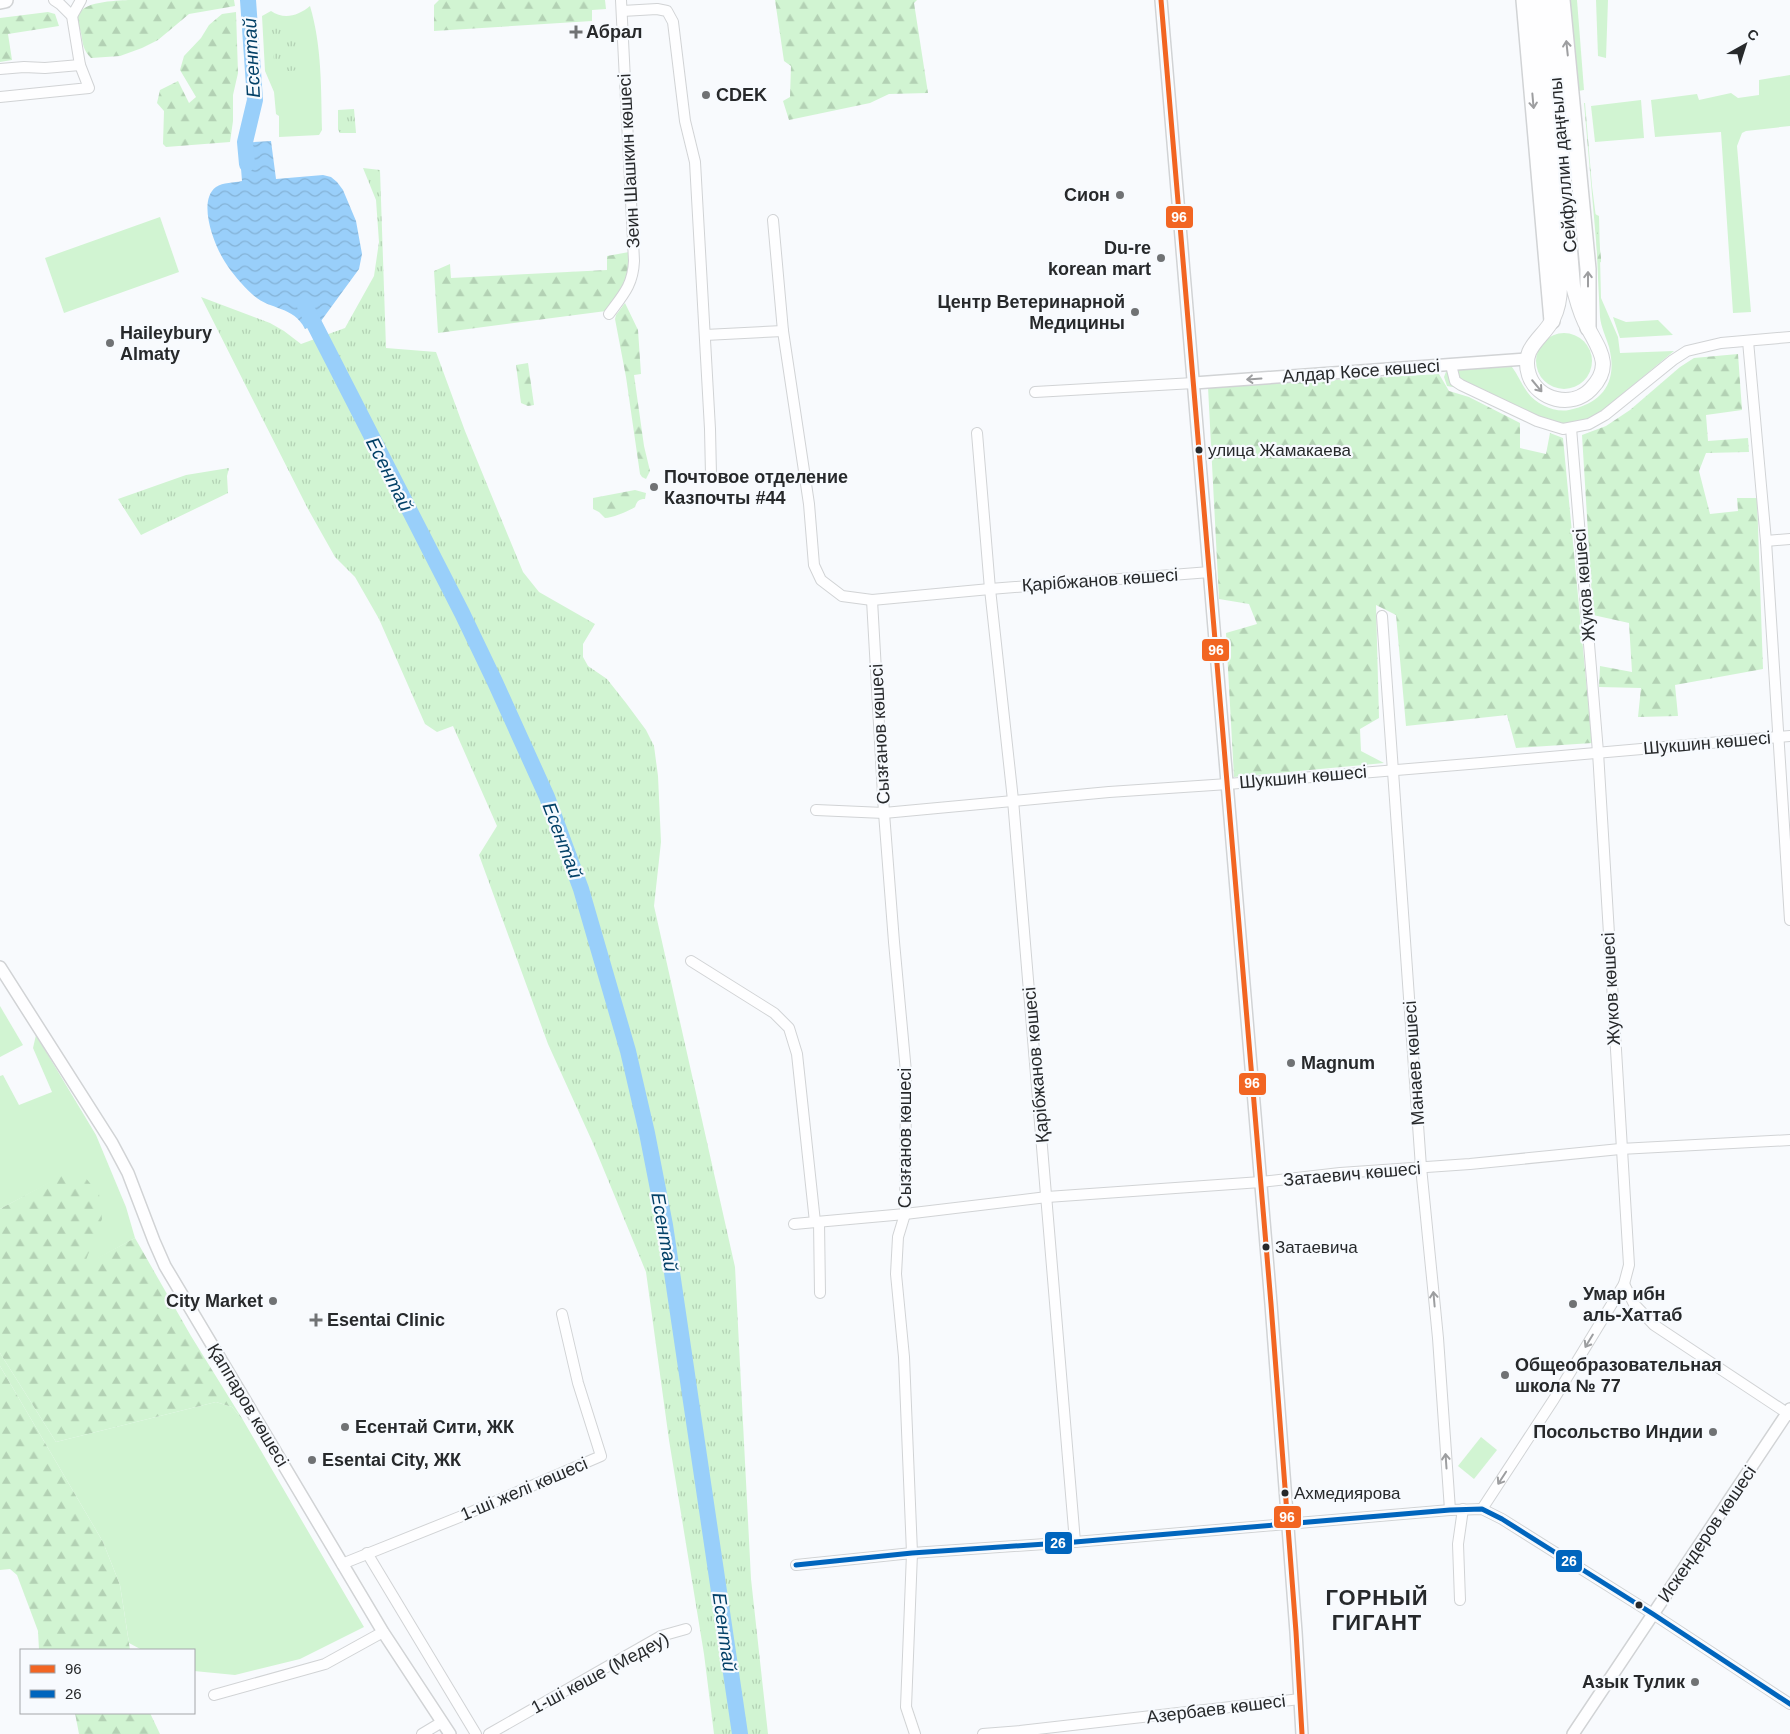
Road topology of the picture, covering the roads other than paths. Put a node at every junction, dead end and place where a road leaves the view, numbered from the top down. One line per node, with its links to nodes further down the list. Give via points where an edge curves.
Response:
1 (5, 0): 10 (main road)
2 (54, 0): 12 (street)
3 (81, 0): 12 (street)
4 (621, 0): 11 (street, Зеин Шашкин көшесі)
5 (1161, 0): 26 (street)
6 (1524, 0): 18 (main road, one-way to 18)
7 (1536, 0): 18 (main road, Сейфуллин даңғылы, via 1560,286 1558,308)
8 (1549, 0): 19 (main road, Сейфуллин даңғылы, via 1574,286 1578,306)
9 (1562, 0): 19 (main road, one-way to 9, via 1588,269)
10 (0, 1)
11 (622, 11): 17 (street, Зеин Шашкин көшесі, via 634,261 633,276); 21 (street, via 667,11 673,22 685,121 695,162)
12 (72, 16): 13 (street)
13 (80, 65): 14 (street); 15 (street, via 89,88)
14 (0, 69)
15 (0, 97)
16 (773, 220): 20 (street, Қарібжанов көшесі)
17 (608, 314)
18 (1552, 321): 24 (main road, via 1532,346)
19 (1588, 328): 24 (main road, Сейфуллин даңғылы, one-way to 19, via 1532,380 1546,396 1567,400 1586,394 1597,382 1603,362 1602,352)
20 (783, 331): 21 (street); 35 (street, Қарібжанов көшесі, via 809,504 814,565 821,580 842,596)
21 (705, 335): 30 (street)
22 (1790, 337): 23 (street)
23 (1748, 341): 28 (street, via 1687,351 1605,415 1589,424); 32 (street)
24 (1527, 360): 25 (street, Алдар Көсе көшесі)
25 (1451, 366): 26 (street, Алдар Көсе көшесі, one-way to 26); 28 (street, via 1455,381 1470,390 1553,427)
26 (1194, 383): 27 (street); 33 (street)
27 (1035, 392)
28 (1570, 428): 38 (street, Жуков көшесі)
29 (977, 433): 34 (street, Қарібжанов көшесі)
30 (711, 475)
31 (1790, 539): 32 (street)
32 (1766, 541): 37 (street)
33 (1210, 572): 34 (street, Қарібжанов көшесі); 40 (street)
34 (990, 589): 35 (street, Қарібжанов көшесі); 41 (street, Қарібжанов көшесі)
35 (872, 600): 43 (street, Сызғанов көшесі)
36 (1382, 616): 39 (street, Манаев көшесі)
37 (1785, 736): 38 (street, Шукшин көшесі); 44 (street)
38 (1598, 752): 39 (street, Шукшин көшесі); 48 (street, Жуков көшесі)
39 (1394, 770): 40 (street, Шукшин көшесі); 49 (street, Манаев көшесі)
40 (1228, 784): 41 (street, Шукшин көшесі); 50 (street)
41 (1013, 800): 43 (street, Шукшин көшесі); 51 (street, Қарібжанов көшесі)
42 (816, 810): 43 (street, Шукшин көшесі)
43 (884, 813): 52 (street, Сызғанов көшесі, via 906,1072)
44 (1790, 920)
45 (691, 961): 53 (street, via 774,1013 789,1028 797,1054)
46 (0, 967): 66 (street, Қаппаров көшесі, via 112,1143 128,1173 165,1266)
47 (1790, 1140): 48 (street, Затаевич көшесі)
48 (1620, 1149): 49 (street, Затаевич көшесі); 55 (street, Жуков көшесі, via 1629,1265)
49 (1421, 1167): 50 (street, Затаевич көшесі); 61 (street, Манаев көшесі, one-way to 49, via 1438,1338)
50 (1261, 1182): 51 (street, Затаевич көшесі); 62 (street)
51 (1047, 1197): 52 (street, Затаевич көшесі); 63 (street, Қарібжанов көшесі)
52 (905, 1214): 53 (street, Затаевич көшесі); 65 (street, Сызғанов көшесі, via 898,1236 896,1274 904,1357)
53 (817, 1222): 54 (street, Затаевич көшесі); 56 (street)
54 (794, 1224)
55 (1624, 1284): 58 (street, via 1634,1304 1654,1325); 60 (street, Жуков көшесі, one-way to 60)
56 (820, 1293)
57 (562, 1314): 64 (street, 1-ші желі көшесі, via 578,1383 601,1456)
58 (1789, 1412): 69 (street, Искендеров көшесі)
59 (1463, 1509): 60 (street); 61 (street); 68 (street, via 1458,1544)
60 (1482, 1509): 69 (street)
61 (1450, 1510): 62 (street)
62 (1287, 1524): 63 (street); 73 (street)
63 (1075, 1542): 65 (street)
64 (367, 1553): 66 (street); 79 (street)
65 (912, 1553): 67 (street); 81 (street, Сызғанов көшесі, via 906,1707)
66 (342, 1564): 71 (street, Қаппаров көшесі)
67 (796, 1565)
68 (1460, 1600)
69 (1653, 1614): 74 (street); 84 (street, Искендеров көшесі)
70 (686, 1629): 80 (street, 1-ші көше (Медеу), via 661,1636)
71 (382, 1632): 72 (street, via 325,1664); 75 (street, Қаппаров көшесі)
72 (214, 1695)
73 (1300, 1699): 76 (street, Азербаев көшесі); 83 (street)
74 (1790, 1704)
75 (442, 1722): 77 (street); 78 (street, Қаппаров көшесі)
76 (1020, 1733): 82 (street, Азербаев көшесі)
77 (422, 1734)
78 (450, 1734)
79 (476, 1734)
80 (489, 1734)
81 (915, 1734)
82 (983, 1734)
83 (1302, 1734)
84 (1574, 1734)

